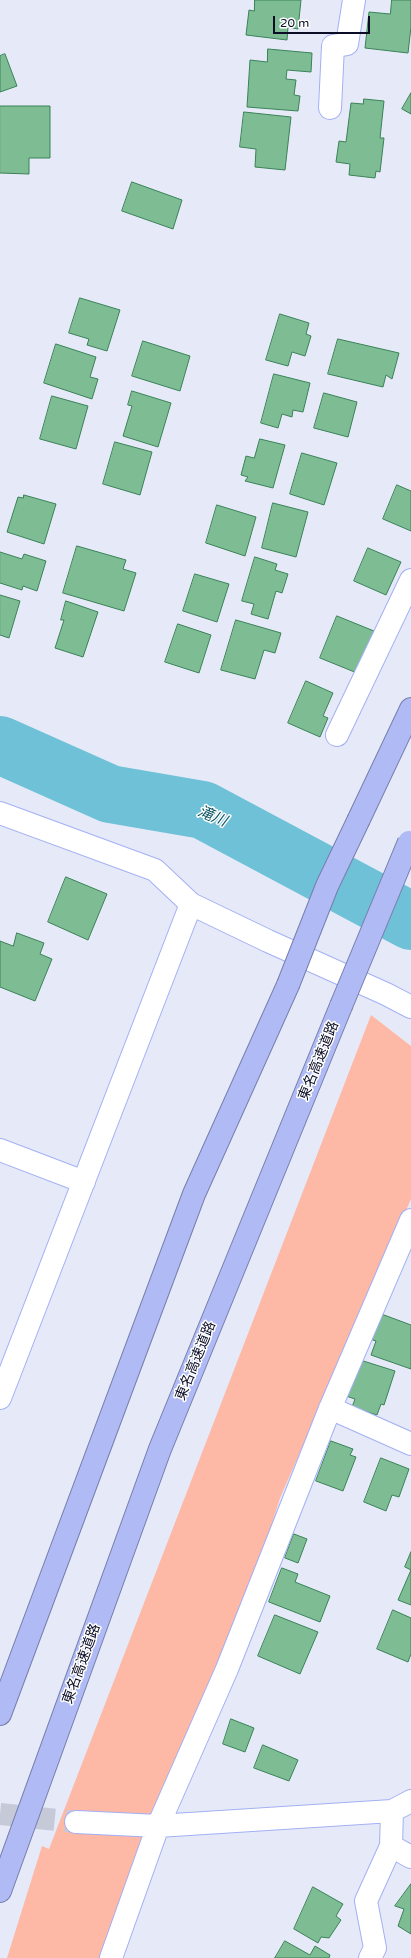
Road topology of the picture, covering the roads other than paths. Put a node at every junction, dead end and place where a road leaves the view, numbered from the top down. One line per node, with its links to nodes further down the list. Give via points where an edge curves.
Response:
1 (354, 0): 2 (street, via 347,44 333,46)
2 (330, 108)
3 (411, 580): 5 (street)
4 (411, 709): 16 (highway, bridge, via 327,886 288,985 194,1194)
5 (337, 735)
6 (0, 813): 8 (street, via 155,870)
7 (410, 840): 23 (highway, 東名高速道路, bridge, via 160,1449)
8 (191, 904): 9 (street); 11 (street)
9 (411, 1007)
10 (0, 1150): 11 (street)
11 (84, 1182): 13 (street)
12 (411, 1220): 14 (street)
13 (0, 1398)
14 (330, 1408): 15 (street); 20 (street, via 227,1669)
15 (411, 1444)
16 (0, 1714)
17 (411, 1801): 18 (street)
18 (392, 1811): 20 (street); 21 (street)
19 (76, 1822): 20 (street)
20 (158, 1826): 24 (street)
21 (391, 1846): 22 (street); 25 (street, via 366,1901 375,1948)
22 (411, 1857)
23 (0, 1891)
24 (111, 1958)
25 (370, 1958)

